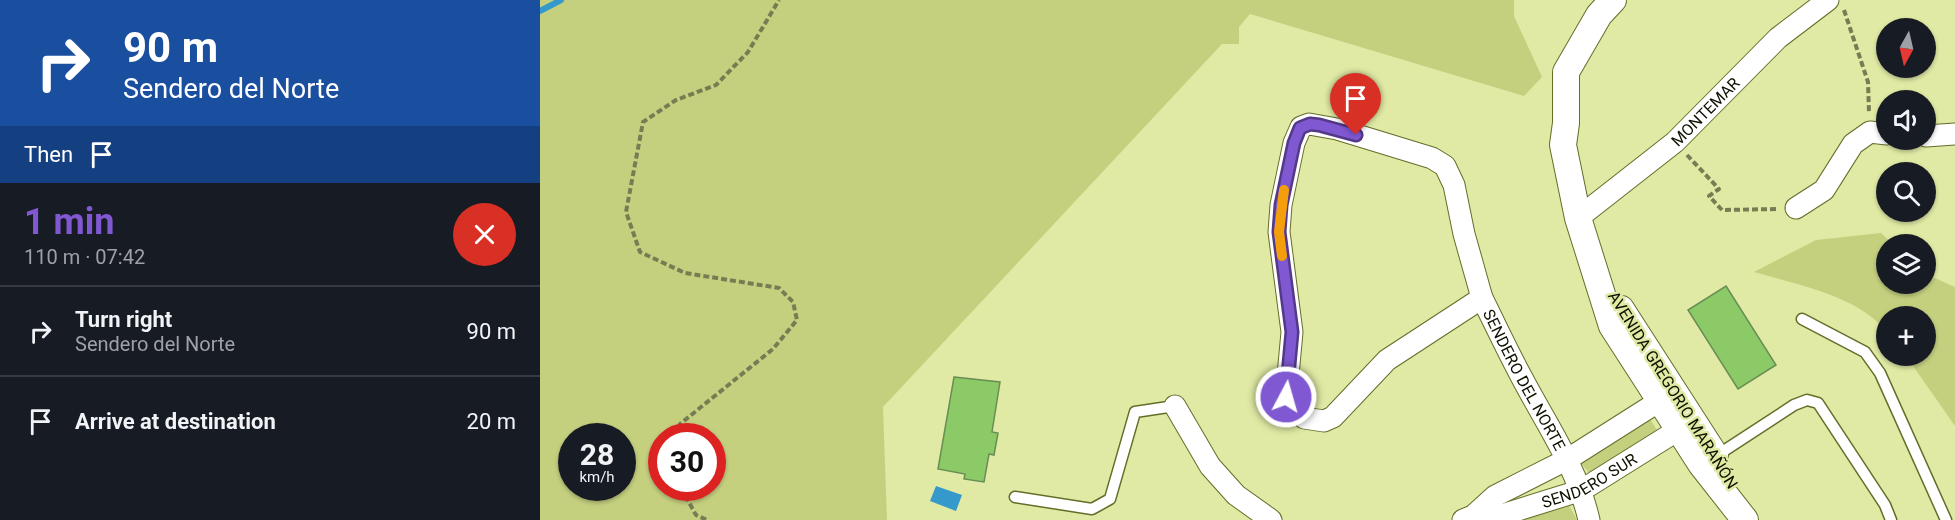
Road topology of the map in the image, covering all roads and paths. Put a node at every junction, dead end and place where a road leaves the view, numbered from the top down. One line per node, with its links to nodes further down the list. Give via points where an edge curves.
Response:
1 (779, 0): 16 (path, via 748,52 716,85 676,100 643,122 626,212 640,252 685,273 779,288 793,302 798,320 773,349)
2 (1613, 0): 11 (street, AVENIDA GREGORIO MARAÑÓN, via 1599,15 1566,72 1563,145)
3 (1828, 0): 9 (street, MONTEMAR, via 1778,38)
4 (1841, 0): 5 (path, via 1868,82)
5 (1876, 123)
6 (1876, 134): 10 (street, via 1853,144 1824,190)
7 (1955, 134): 8 (street)
8 (1936, 135)
9 (1675, 142): 10 (path, via 1719,189 1709,196 1722,210); 11 (street, MONTEMAR)
10 (1796, 208)
11 (1578, 218): 14 (street, AVENIDA GREGORIO MARAÑÓN, via 1592,260)
12 (1482, 298): 12 (street, SENDERO DEL NORTE, via 1454,185 1445,166 1432,158 1337,129 1310,124 1300,128 1281,205 1279,232 1292,332 1286,397 1304,418 1324,421 1333,417 1387,360); 19 (street, SENDERO DEL NORTE)
13 (1802, 319): 30 (lane, via 1865,352 1880,373)
14 (1667, 396): 17 (street, AVENIDA GREGORIO MARAÑÓN); 19 (street, SENDERO SUR)
15 (1175, 406): 21 (lane, via 1135,412 1110,499 1092,509); 25 (street, via 1210,466 1236,495)
16 (681, 423)
17 (1684, 423): 18 (street, AVENIDA GREGORIO MARAÑÓN); 20 (street, SENDERO SUR); 27 (street, AVENIDA GREGORIO MARAÑÓN, via 1701,464)
18 (1716, 456): 28 (street, AVENIDA GREGORIO MARAÑÓN); 29 (lane, via 1794,405 1807,400 1818,403)
19 (1568, 459): 20 (street, SENDERO DEL NORTE); 23 (street, SENDERO SUR, via 1495,496)
20 (1582, 490): 23 (street, SENDERO SUR, via 1505,514); 26 (street, SENDERO DEL NORTE)
21 (1015, 497)
22 (688, 501): 24 (path, via 696,514)
23 (1468, 518)
24 (707, 520)
25 (1271, 520)
26 (1589, 520)
27 (1745, 520)
28 (1753, 520)
29 (1891, 520)
30 (1946, 520)

